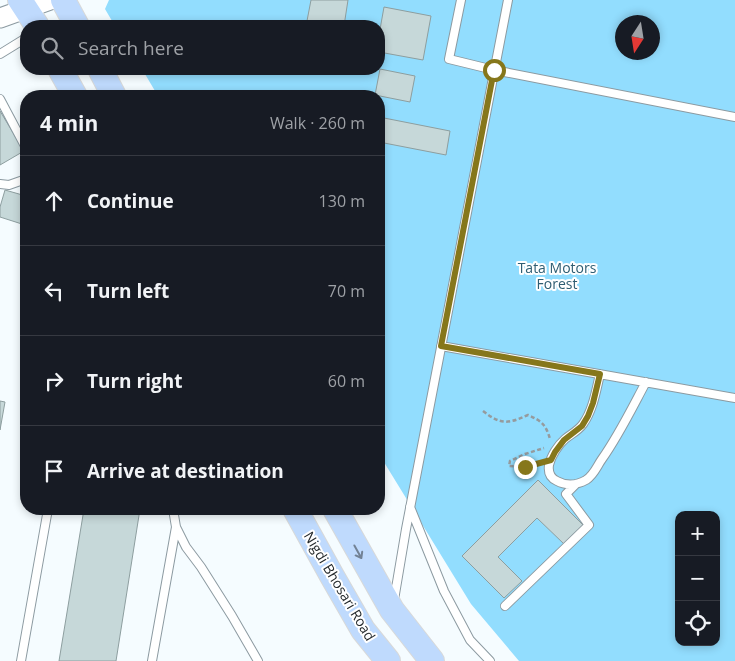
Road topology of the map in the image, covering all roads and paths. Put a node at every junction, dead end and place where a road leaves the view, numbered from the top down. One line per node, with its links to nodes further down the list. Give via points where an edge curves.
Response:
1 (50, 0): 5 (street)
2 (63, 0): 7 (main road)
3 (461, 0): 10 (lane, via 448,59)
4 (508, 0): 10 (lane)
5 (28, 12): 6 (street)
6 (0, 18)
7 (74, 20)
8 (20, 42): 9 (lane)
9 (0, 54)
10 (494, 70): 16 (lane); 20 (lane)
11 (63, 75): 13 (main road)
12 (103, 75): 14 (main road)
13 (72, 90)
14 (111, 90)
15 (0, 99): 17 (lane)
16 (735, 117)
17 (20, 137)
18 (20, 181): 19 (lane)
19 (0, 184)
20 (441, 346): 21 (lane); 29 (lane)
21 (600, 374): 22 (lane); 27 (lane, via 585,421 564,440)
22 (646, 382): 23 (lane); 28 (lane, via 596,470 588,479)
23 (735, 398)
24 (483, 411): 25 (path, via 504,422 528,415 542,422)
25 (550, 439)
26 (545, 448): 27 (path, via 510,461 509,466 525,467)
27 (551, 460): 28 (lane, via 549,472 552,478 564,484)
28 (576, 484): 35 (lane, via 566,494 589,525)
29 (410, 507): 36 (lane); 42 (lane, via 444,591 470,640)
30 (47, 515): 37 (lane)
31 (174, 515): 34 (lane)
32 (298, 515): 40 (main road, Nigdi Bhosari Road, via 363,630)
33 (338, 515): 36 (main road, one-way to 36)
34 (176, 526): 38 (lane); 39 (lane)
35 (505, 606)
36 (392, 610): 41 (main road)
37 (21, 661)
38 (152, 661)
39 (258, 661)
40 (388, 661)
41 (432, 661)
42 (490, 661)

